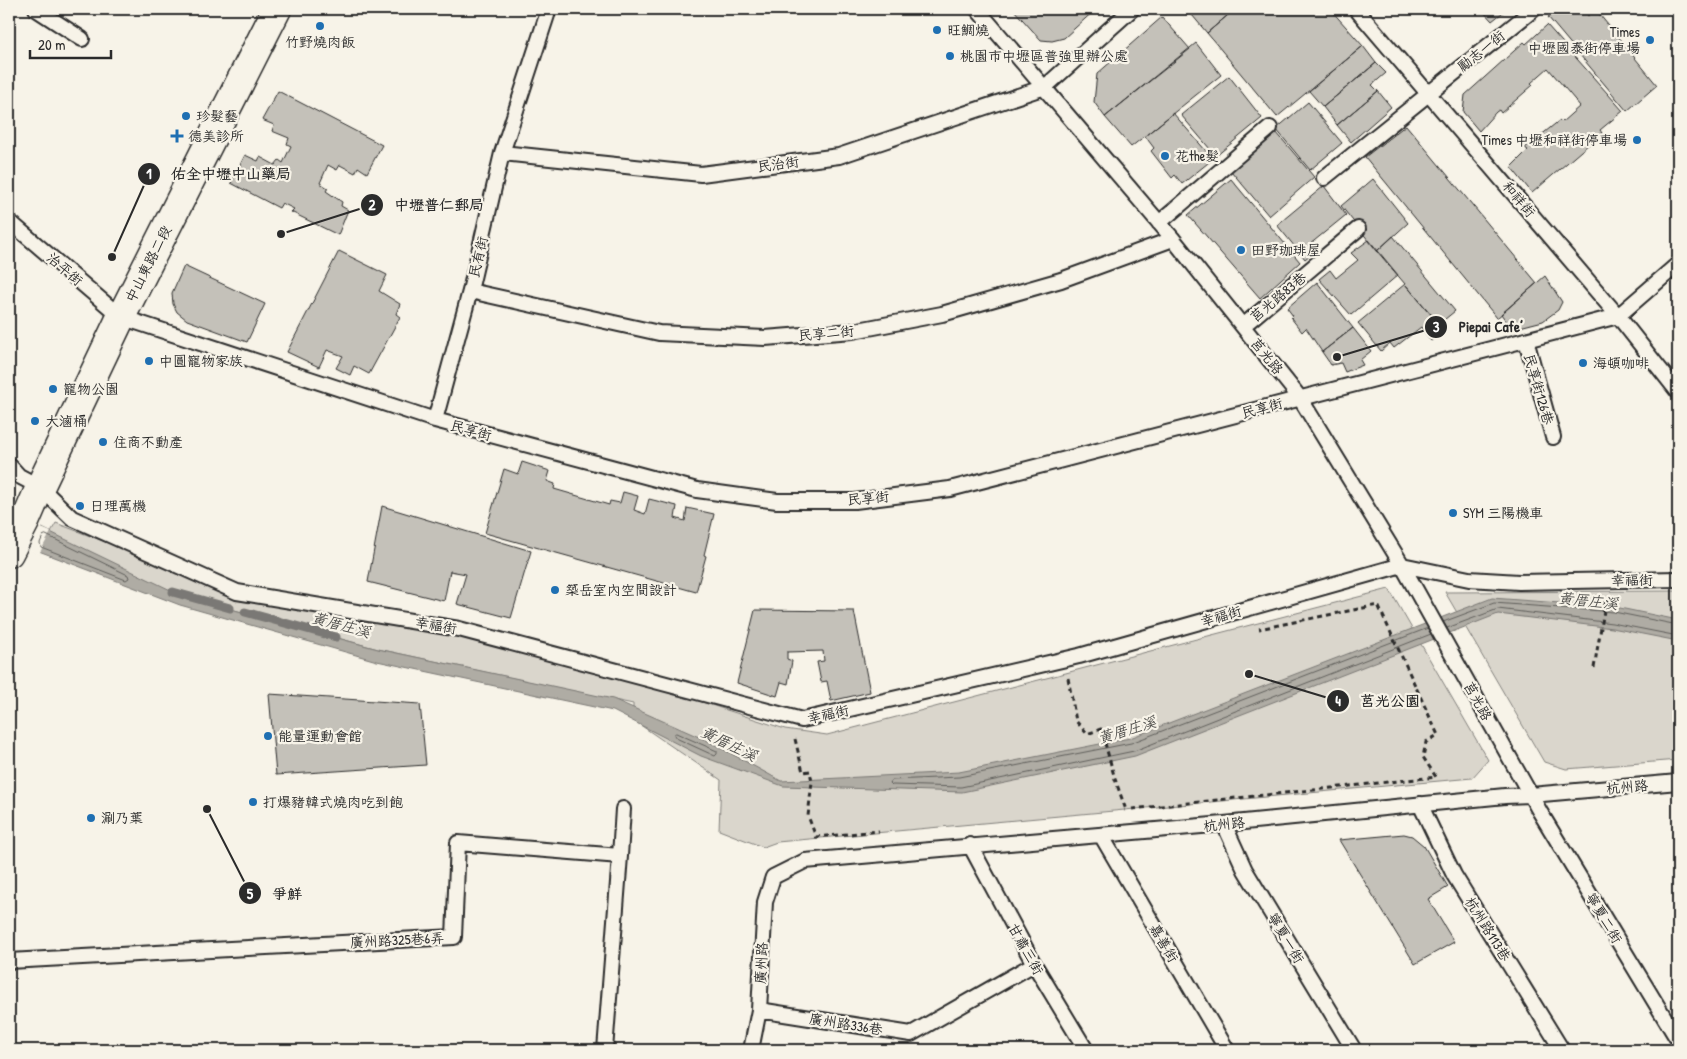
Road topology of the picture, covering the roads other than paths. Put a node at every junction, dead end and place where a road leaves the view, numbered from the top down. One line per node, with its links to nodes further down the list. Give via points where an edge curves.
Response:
1 (36, 9): 8 (lane)
2 (277, 9): 21 (main road, 中山東路二段)
3 (549, 9): 12 (lane, 民有街)
4 (977, 9): 9 (lane, 莒光路)
5 (1132, 9): 9 (lane)
6 (1356, 9): 10 (lane, 和祥街)
7 (1534, 9): 10 (lane, 勵志一街)
8 (82, 39)
9 (1045, 87): 12 (lane, 民治街, via 839,156 701,174); 15 (lane, 莒光路)
10 (1428, 93): 13 (lane, 勵志一街); 20 (lane, 和祥街)
11 (1270, 128): 15 (lane)
12 (502, 153): 19 (lane, 民有街)
13 (1324, 178)
14 (9, 221): 21 (lane, 治平街)
15 (1159, 223): 17 (lane, 莒光路)
16 (1358, 229): 22 (lane, 莒光路83巷)
17 (1173, 239): 19 (lane, 民享二街, via 1061,280 942,314 854,331 765,338 659,333); 22 (lane, 莒光路)
18 (1678, 264): 20 (lane)
19 (470, 291): 26 (lane, 民有街)
20 (1618, 316): 23 (lane, 民享街); 24 (lane, 和祥街)
21 (121, 317): 26 (lane, 民享街); 29 (main road, 中山東路二段)
22 (1243, 326): 25 (lane, 莒光路)
23 (1526, 340): 25 (lane, 民享街); 27 (lane, 民享街126巷)
24 (1678, 392)
25 (1300, 398): 26 (lane, 民享街, via 950,489 855,501 778,501 697,490); 31 (lane, 莒光路)
26 (435, 420)
27 (1553, 437)
28 (9, 465): 29 (lane, 幸福街, via 19,476)
29 (40, 487): 30 (main road, 中山東路二段); 31 (lane, 幸福街, via 72,518 237,592 459,629 802,720 1079,656)
30 (9, 553)
31 (1402, 565): 32 (lane, 幸福街, via 1469,579 1519,582); 34 (lane, 莒光路)
32 (1678, 579)
33 (1678, 782): 34 (lane, 杭州路)
34 (1531, 795): 35 (lane, 杭州路); 45 (lane, 寧夏二街)
35 (1420, 804): 37 (lane, 杭州路); 51 (lane, 杭州路113巷, via 1454,875)
36 (623, 810): 40 (lane)
37 (1224, 824): 38 (lane, 杭州路); 50 (lane, 寧夏一街, via 1245,870)
38 (1102, 835): 39 (lane, 杭州路); 49 (lane, 嘉善街)
39 (970, 845): 41 (lane, 杭州路, via 805,861); 43 (lane, 甘肅三街)
40 (620, 856): 42 (lane, 廣州路325巷6弄, via 458,842 454,937); 46 (lane)
41 (773, 877): 44 (lane, 廣州路, via 765,902)
42 (9, 961)
43 (1034, 964): 44 (lane, 廣州路336巷, via 912,1034); 48 (lane, 甘肅三街)
44 (759, 1010): 47 (lane, 廣州路)
45 (1678, 1040)
46 (605, 1050)
47 (751, 1050)
48 (1086, 1050)
49 (1227, 1050)
50 (1354, 1050)
51 (1562, 1050)

